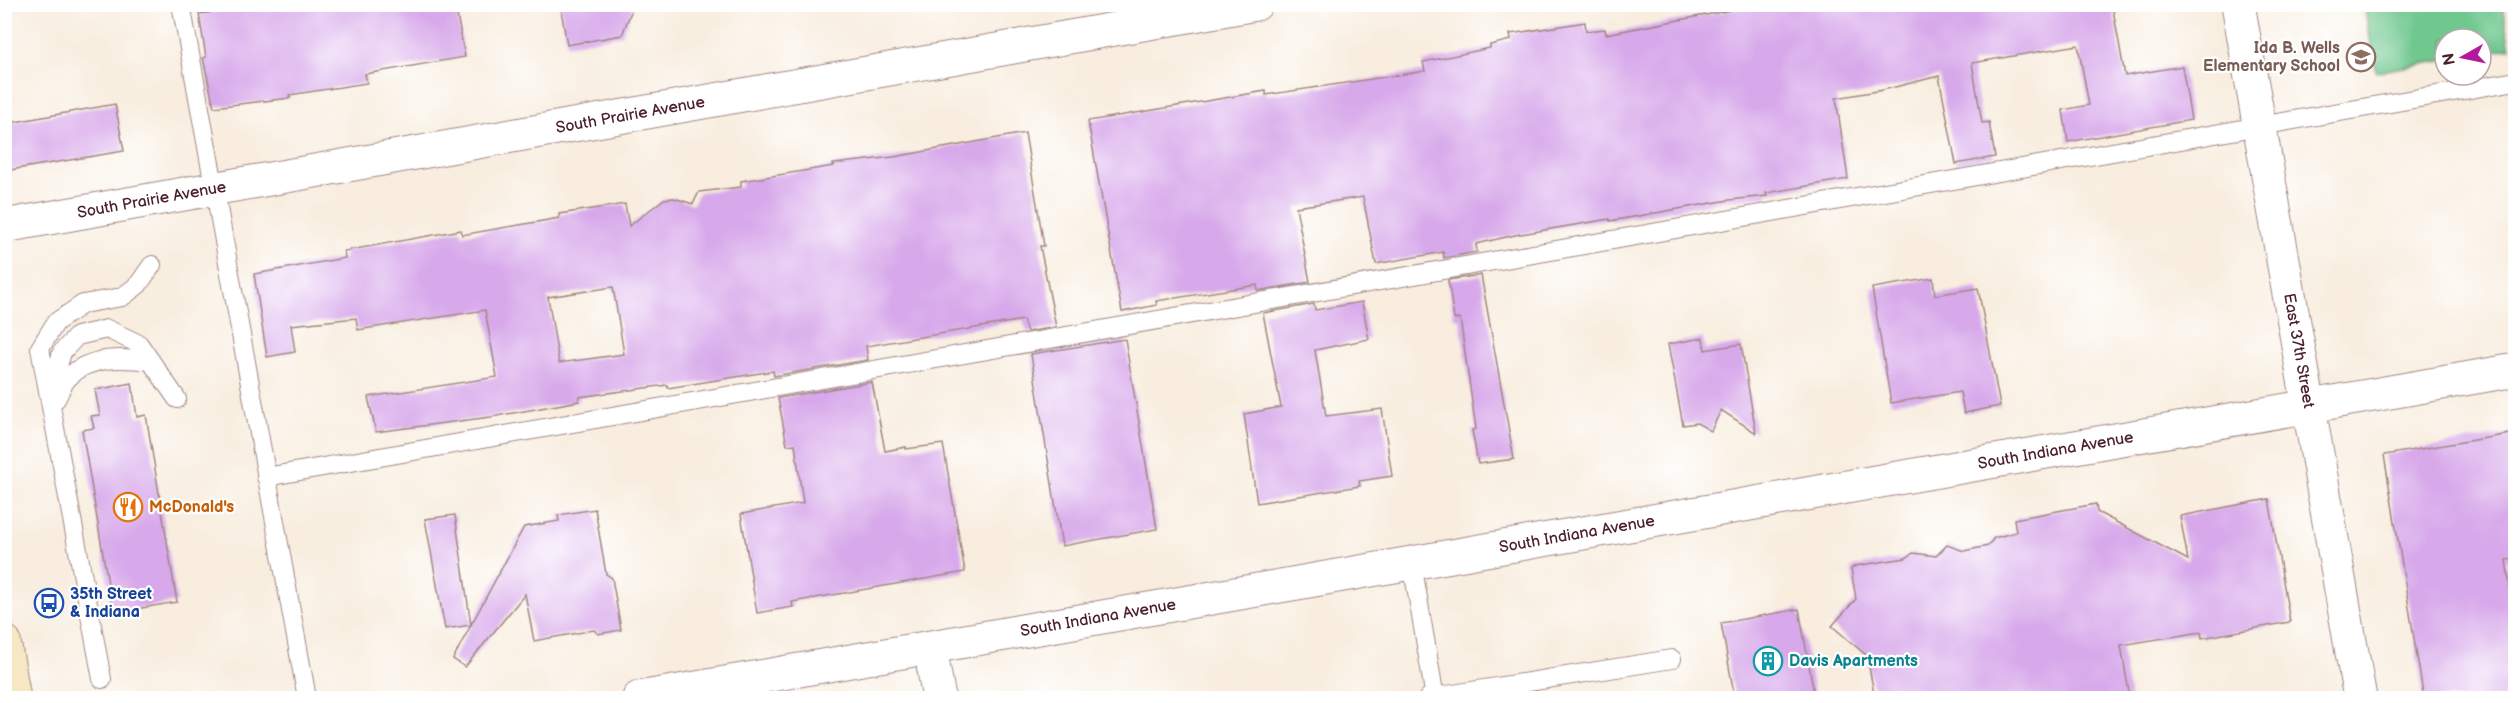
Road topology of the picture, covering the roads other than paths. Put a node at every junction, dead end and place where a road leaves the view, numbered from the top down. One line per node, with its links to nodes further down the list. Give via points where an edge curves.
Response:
1 (180, 4): 6 (lane)
2 (1256, 4): 6 (street, South Prairie Avenue)
3 (2238, 4): 5 (street, East 37th Street)
4 (2516, 81): 5 (lane)
5 (2259, 125): 13 (street, East 37th Street); 15 (lane)
6 (214, 188): 7 (street, South Prairie Avenue); 15 (lane)
7 (4, 226)
8 (152, 265): 14 (lane, via 138,285 122,297 83,304 56,322 40,348)
9 (151, 361): 11 (lane, via 119,358 86,365 68,378); 11 (lane, via 139,344 107,329 77,336 62,352 56,374); 12 (lane)
10 (2516, 370): 13 (street, South Indiana Avenue)
11 (56, 399): 14 (lane)
12 (177, 399)
13 (2309, 406): 16 (street, South Indiana Avenue); 26 (street, East 37th Street)
14 (55, 431): 20 (lane)
15 (266, 477): 23 (lane)
16 (1412, 563): 18 (street, South Indiana Avenue); 21 (lane)
17 (4, 641): 22 (main road)
18 (930, 648): 24 (street, South Indiana Avenue); 25 (street)
19 (1672, 659): 21 (lane)
20 (102, 679)
21 (1433, 698)
22 (14, 699)
23 (307, 699)
24 (639, 699)
25 (939, 699)
26 (2360, 699)

